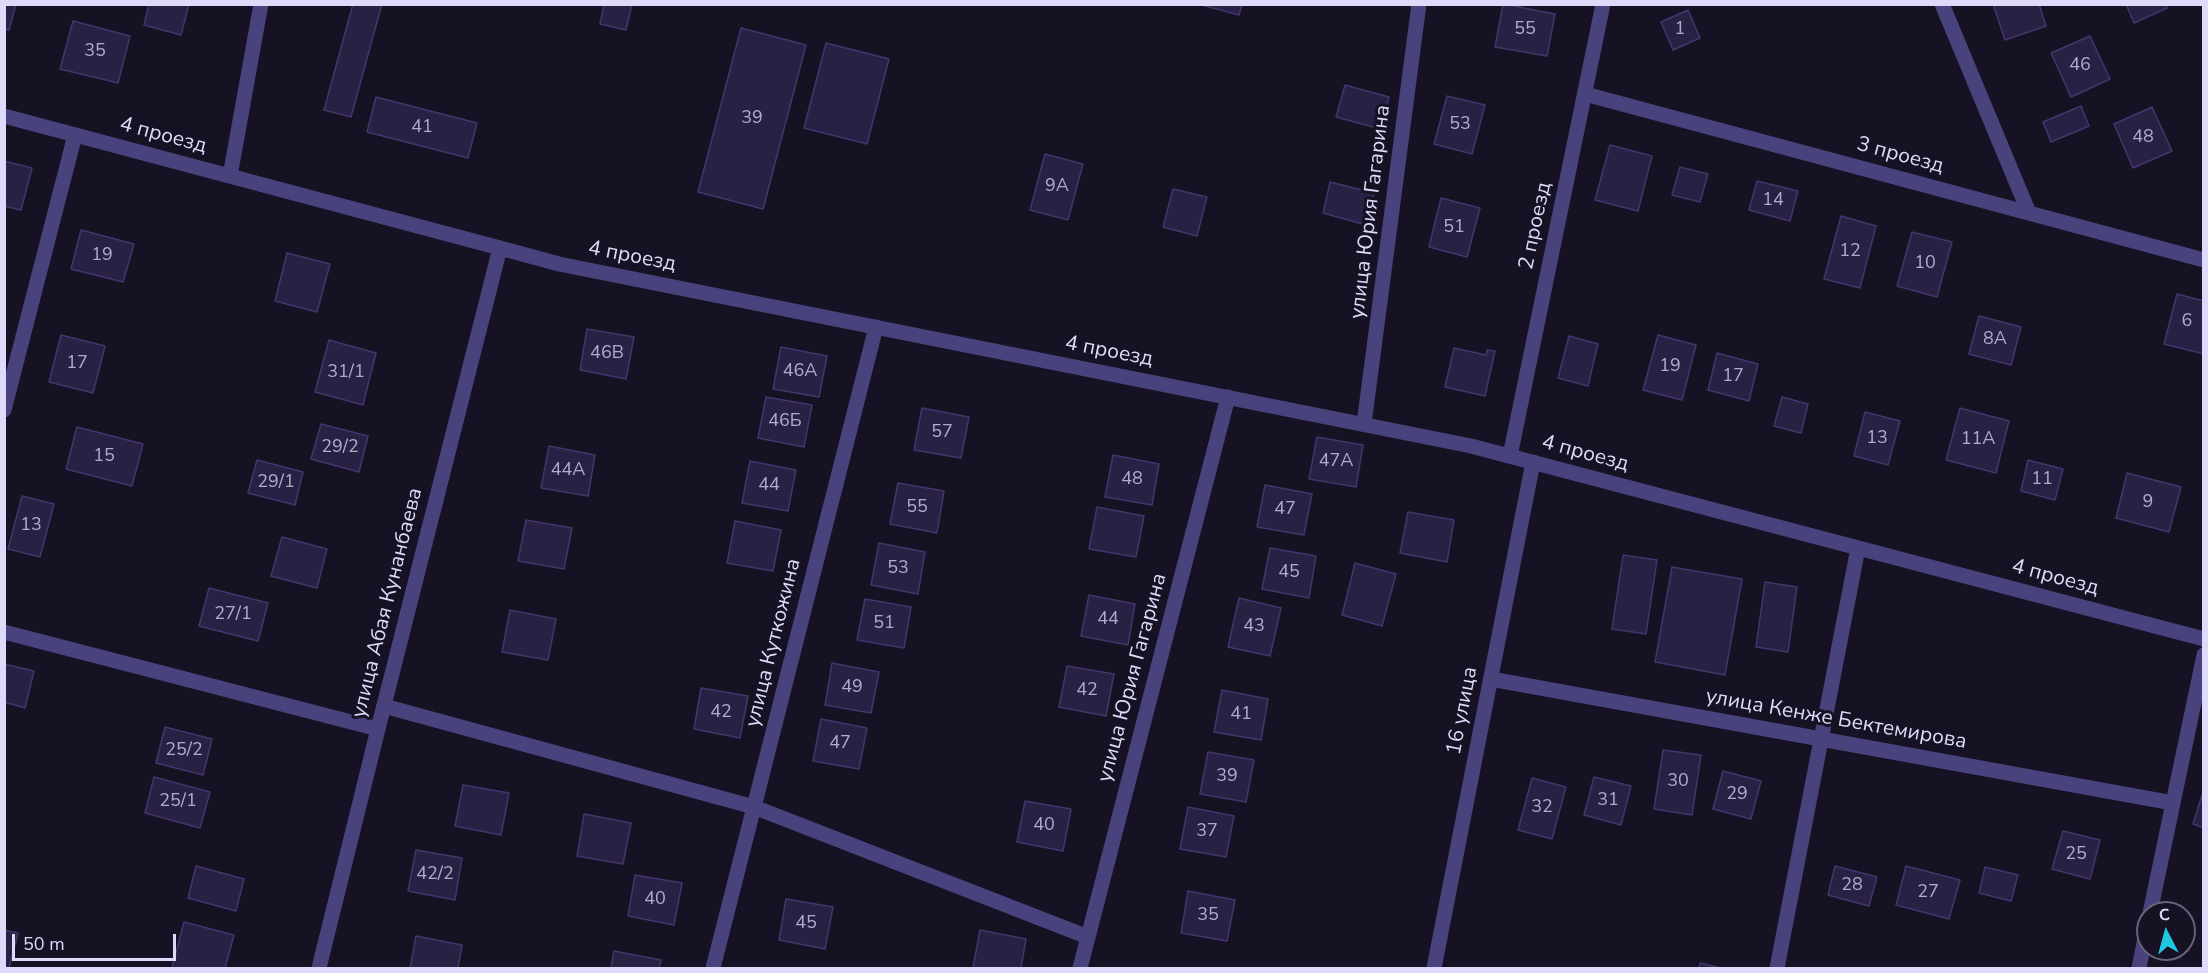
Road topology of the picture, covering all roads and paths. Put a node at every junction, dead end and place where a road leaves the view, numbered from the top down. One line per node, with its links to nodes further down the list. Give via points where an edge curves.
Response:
1 (261, 4): 8 (street)
2 (1419, 4): 15 (street, улица Юрия Гагарина)
3 (1604, 4): 5 (street, 2 проезд)
4 (1942, 4): 9 (street)
5 (1585, 94): 9 (street, 3 проезд); 16 (street, 2 проезд)
6 (4, 116): 7 (street, 4 проезд)
7 (75, 135): 8 (street, 4 проезд); 14 (street)
8 (230, 176): 10 (street, 4 проезд)
9 (2029, 213): 11 (street, 3 проезд)
10 (500, 248): 12 (street, 4 проезд, via 559,264); 23 (street, улица Абая Кунанбаева)
11 (2204, 260)
12 (876, 327): 13 (street, 4 проезд); 27 (street, улица Куткожина)
13 (1228, 398): 15 (street, 4 проезд); 29 (street, улица Юрия Гагарина)
14 (4, 410)
15 (1364, 424): 16 (street, 4 проезд)
16 (1510, 456): 17 (street, 4 проезд)
17 (1533, 462): 18 (street, 4 проезд); 22 (street, 16 улица)
18 (1858, 548): 20 (street, 4 проезд); 25 (street)
19 (4, 632): 24 (street)
20 (2204, 639)
21 (2204, 655): 26 (street)
22 (1491, 679): 25 (street, улица Кенже Бектемирова); 33 (street, 16 улица)
23 (384, 706): 24 (street, улица Абая Кунанбаева); 27 (street)
24 (378, 729): 30 (street, улица Абая Кунанбаева)
25 (1821, 739): 26 (street, улица Кенже Бектемирова); 34 (street)
26 (2173, 803): 28 (street)
27 (754, 807): 29 (street); 31 (street, улица Куткожина)
28 (2153, 901)
29 (1088, 937): 32 (street, улица Юрия Гагарина)
30 (320, 969)
31 (713, 969)
32 (1080, 969)
33 (1434, 969)
34 (1777, 969)

